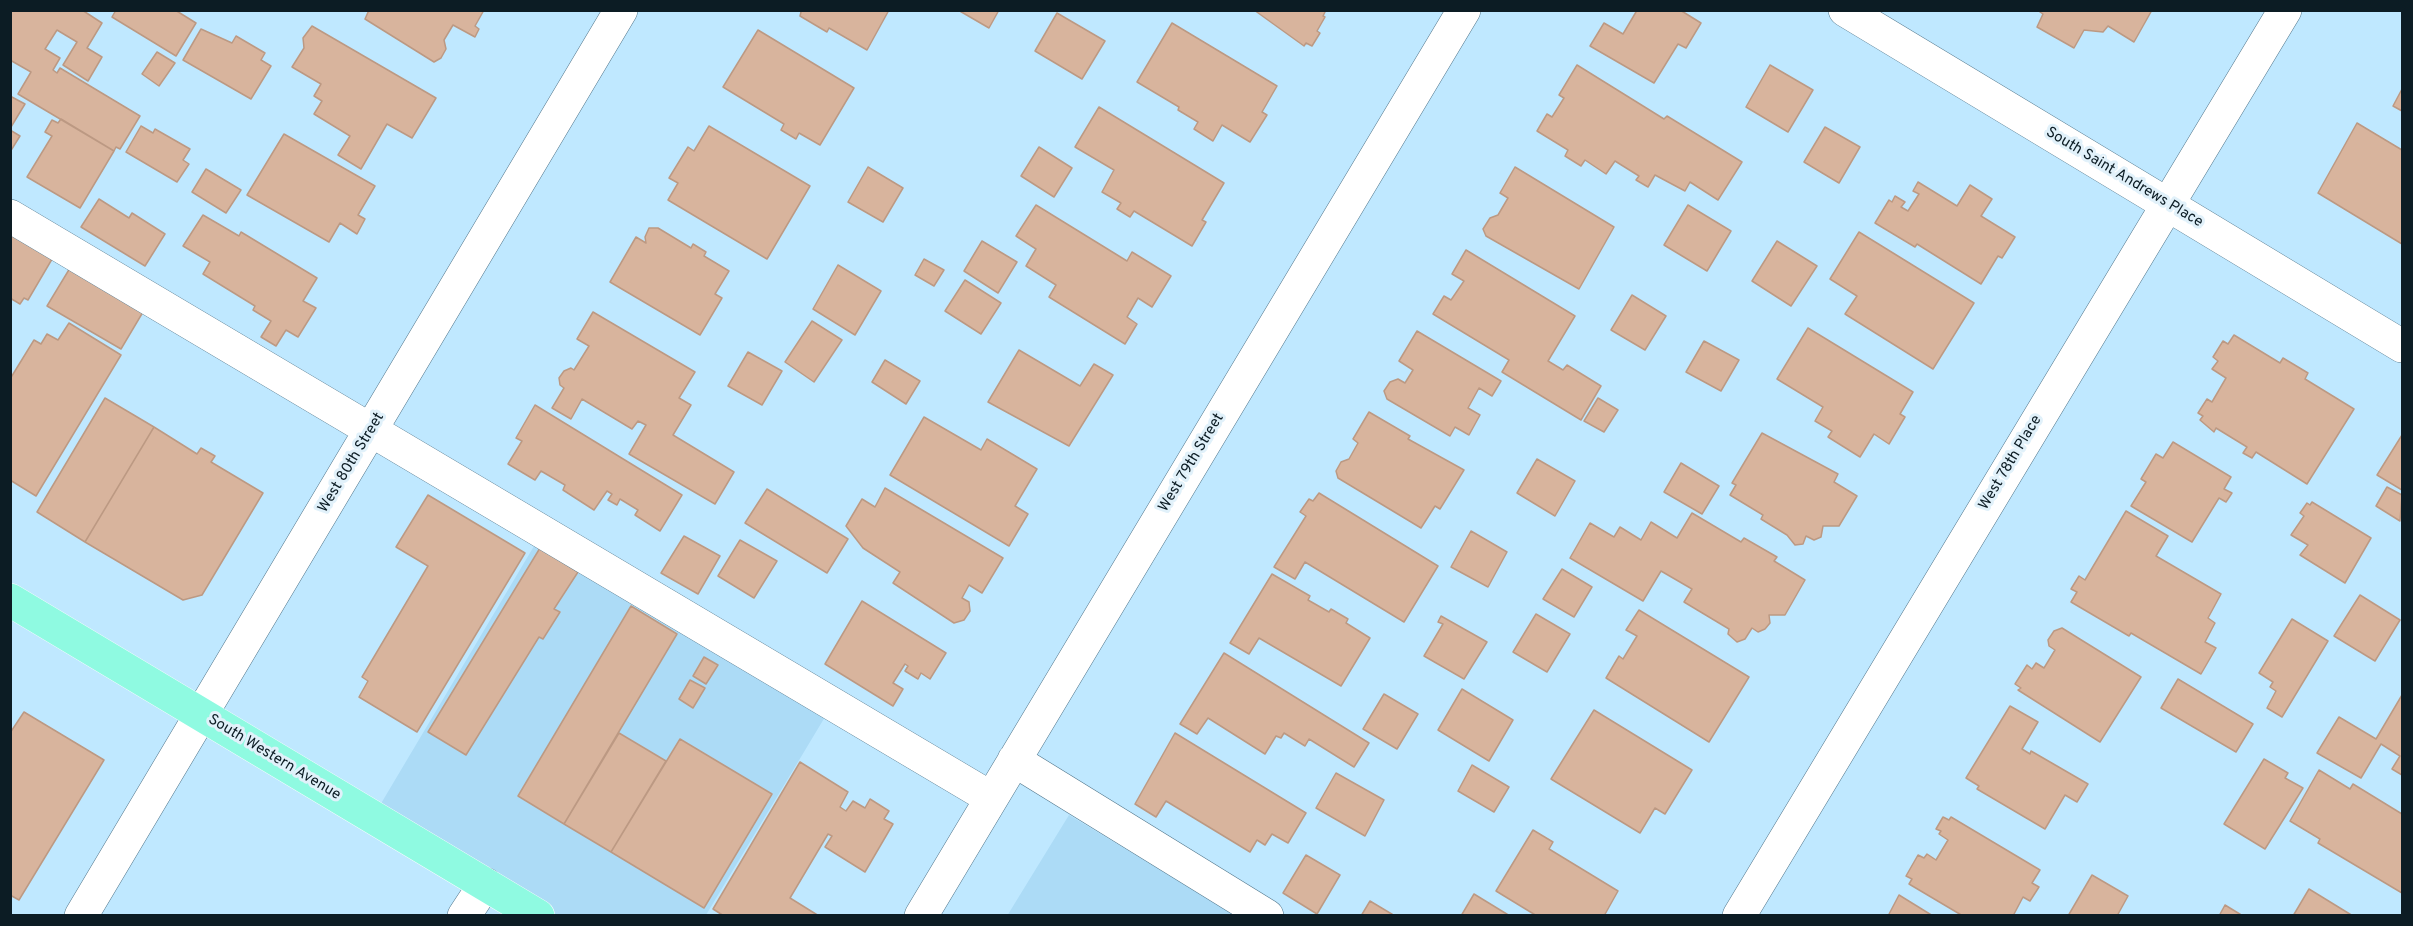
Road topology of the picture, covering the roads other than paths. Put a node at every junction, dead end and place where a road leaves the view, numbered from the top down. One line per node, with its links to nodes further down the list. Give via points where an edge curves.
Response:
1 (621, 10): 8 (street, West 80th Street)
2 (1464, 10): 11 (street, West 79th Street)
3 (1845, 10): 5 (street, South Saint Andrews Place)
4 (2285, 10): 5 (street, West 78th Place)
5 (2167, 203): 7 (street, South Saint Andrews Place); 19 (street, West 78th Place)
6 (10, 216): 8 (street)
7 (2403, 346)
8 (372, 430): 10 (street, West 80th Street); 12 (street)
9 (10, 600): 10 (main road, South Western Avenue)
10 (202, 715): 13 (main road, South Western Avenue); 14 (street, West 80th Street)
11 (1014, 760): 12 (street, West 79th Street); 18 (street)
12 (991, 798): 17 (street, West 79th Street)
13 (485, 884): 15 (street); 16 (main road, South Western Avenue)
14 (81, 915)
15 (464, 915)
16 (538, 915)
17 (921, 915)
18 (1267, 915)
19 (1739, 915)

